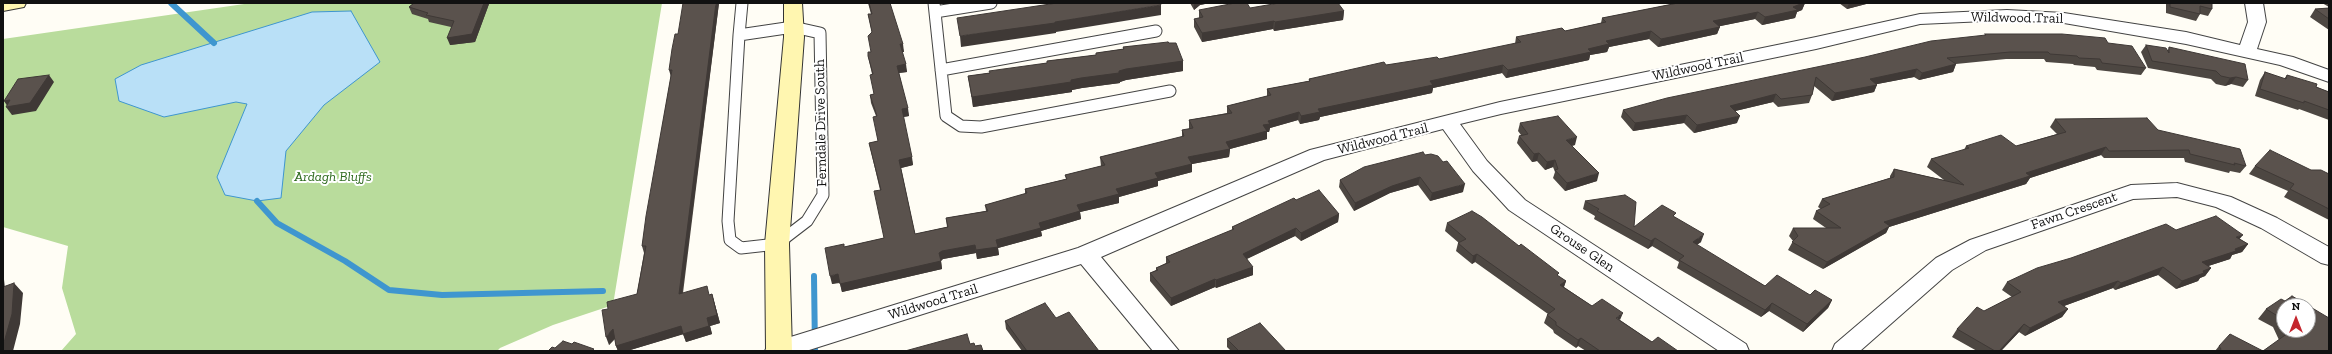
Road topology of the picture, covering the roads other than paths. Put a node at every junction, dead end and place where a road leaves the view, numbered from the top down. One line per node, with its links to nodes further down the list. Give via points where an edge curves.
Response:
1 (17, 3): 7 (main road)
2 (742, 3): 12 (lane)
3 (793, 3): 10 (main road, Ferndale Drive South)
4 (991, 3): 8 (lane)
5 (1928, 3): 9 (street)
6 (2254, 3): 13 (street, via 2257,22)
7 (3, 5)
8 (934, 8): 14 (lane)
9 (1942, 18): 13 (street, Wildwood Trail, via 2007,15 2064,18 2186,38); 17 (street, Wildwood Trail, via 1920,19 1500,108)
10 (794, 27): 12 (lane, Ferndale Drive South); 18 (main road, Ferndale Drive South); 18 (lane, Ferndale Drive South, via 820,33 823,195 807,221)
11 (1156, 31): 14 (lane)
12 (739, 35): 18 (lane, via 728,221 730,240 741,248)
13 (2247, 52): 15 (street, Wildwood Trail, via 2286,61)
14 (941, 70): 16 (lane, via 946,116 961,126 981,127)
15 (2329, 76)
16 (1170, 91)
17 (1449, 123): 19 (street, Wildwood Trail, via 1317,155); 23 (street, Grouse Glen, via 1480,166 1517,205)
18 (777, 244): 21 (main road, Ferndale Drive South)
19 (1086, 254): 21 (street, Wildwood Trail); 22 (street)
20 (2329, 257): 24 (street, Fawn Crescent, via 2269,223 2223,202 2177,190 2131,192 1978,245 1944,264)
21 (778, 351)
22 (1167, 351)
23 (1737, 351)
24 (1844, 351)

